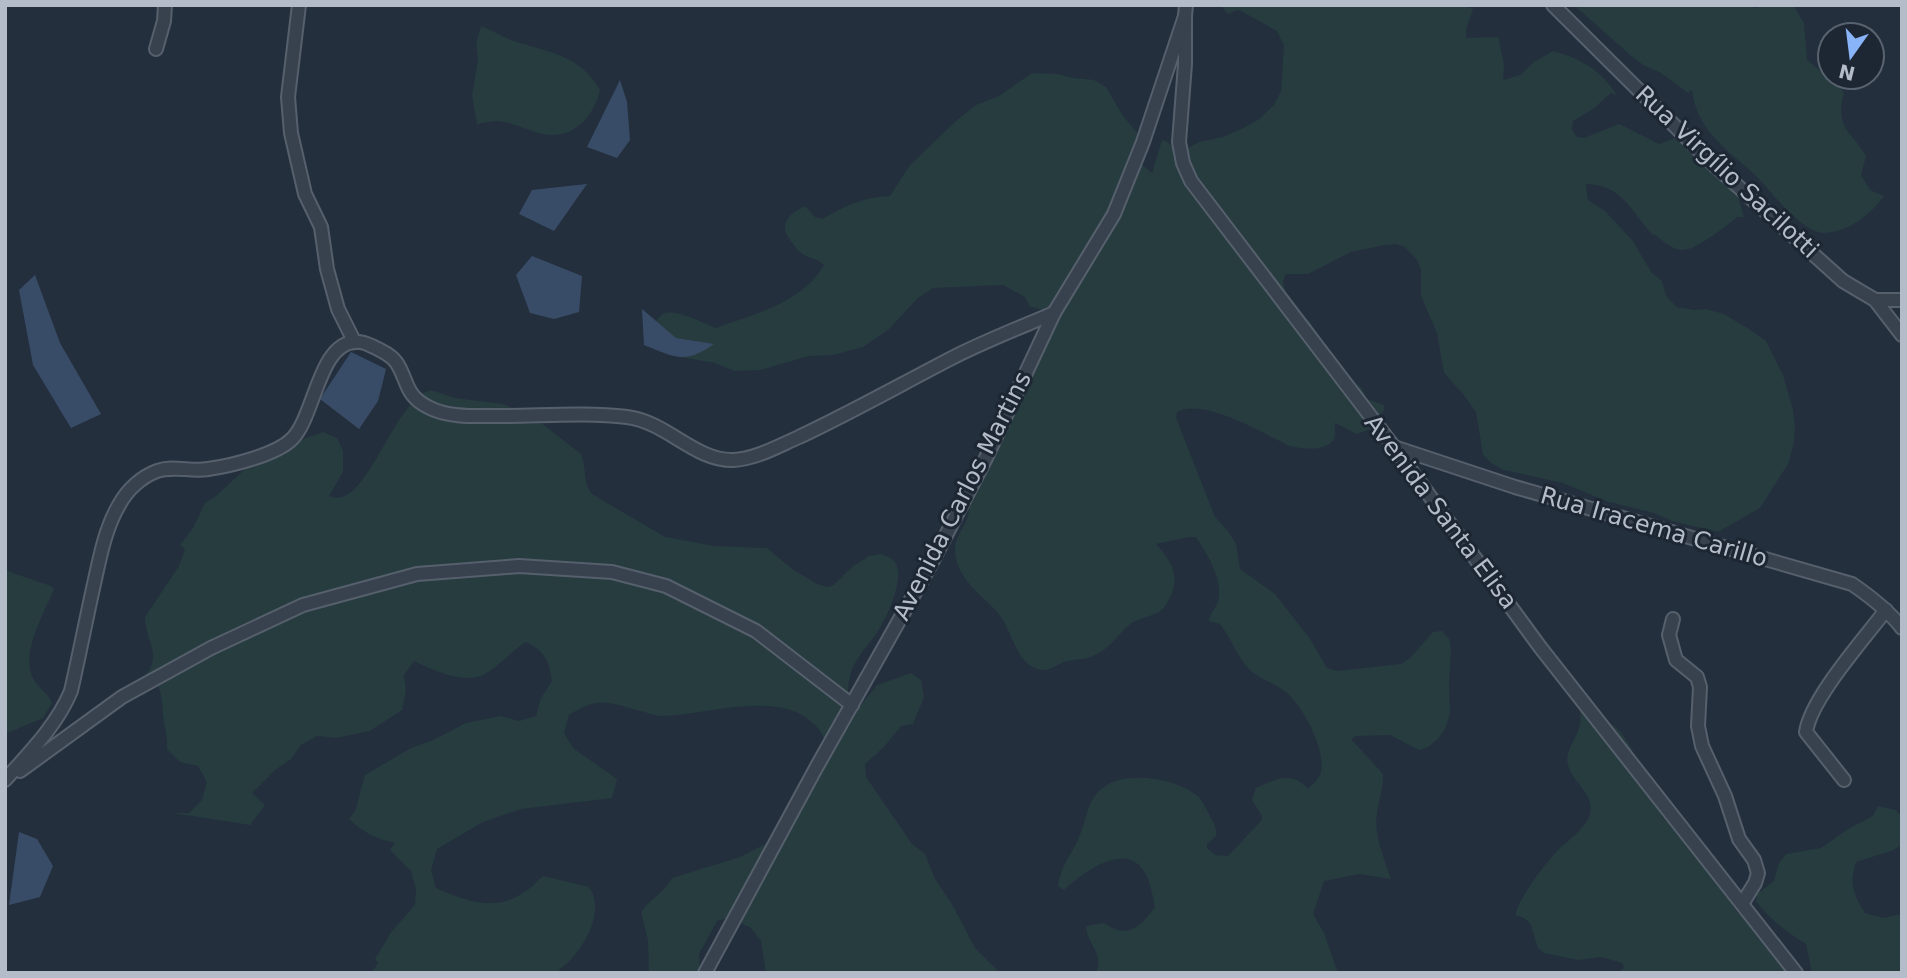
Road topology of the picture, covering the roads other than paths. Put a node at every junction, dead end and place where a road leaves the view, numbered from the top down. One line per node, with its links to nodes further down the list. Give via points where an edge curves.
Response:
1 (165, 5): 5 (street)
2 (299, 5): 10 (street, via 288,97 291,133 305,194 321,227 338,309)
3 (1553, 5): 6 (street, Rua Virgílio Sacilotti, via 1712,163 1843,281)
4 (1186, 11): 8 (street, Avenida Carlos Martins, via 1114,214); 11 (street, Avenida Santa Elisa, via 1179,129 1182,163 1203,199)
5 (156, 49)
6 (1875, 300): 7 (street); 9 (street, Rua Virgílio Sacilotti)
7 (1902, 300)
8 (1054, 313): 10 (street, via 953,358 769,451 735,460 712,458 641,419 617,415 469,416 430,408 409,391 393,359); 15 (street, Avenida Carlos Martins, via 985,460)
9 (1902, 335)
10 (354, 341): 17 (street, via 331,356 307,416 287,444 218,468 160,470 125,494 103,545 71,691)
11 (1394, 447): 12 (street, Rua Iracema Carillo, via 1515,488 1840,580); 18 (street, Avenida Santa Elisa, via 1540,647)
12 (1886, 610): 14 (street, Rua Iracema Carillo); 16 (street, via 1840,670 1807,725 1806,732)
13 (1673, 619): 18 (street, via 1669,635 1676,660 1697,677 1700,687 1702,746 1739,839 1758,873)
14 (1902, 628)
15 (852, 705): 17 (street, via 756,631 666,586 612,572 519,566 417,574 303,605 211,649 122,697); 19 (street, Avenida Carlos Martins)
16 (1844, 780)
17 (5, 781)
18 (1742, 904): 20 (street, Avenida Santa Elisa)
19 (705, 973)
20 (1796, 973)

